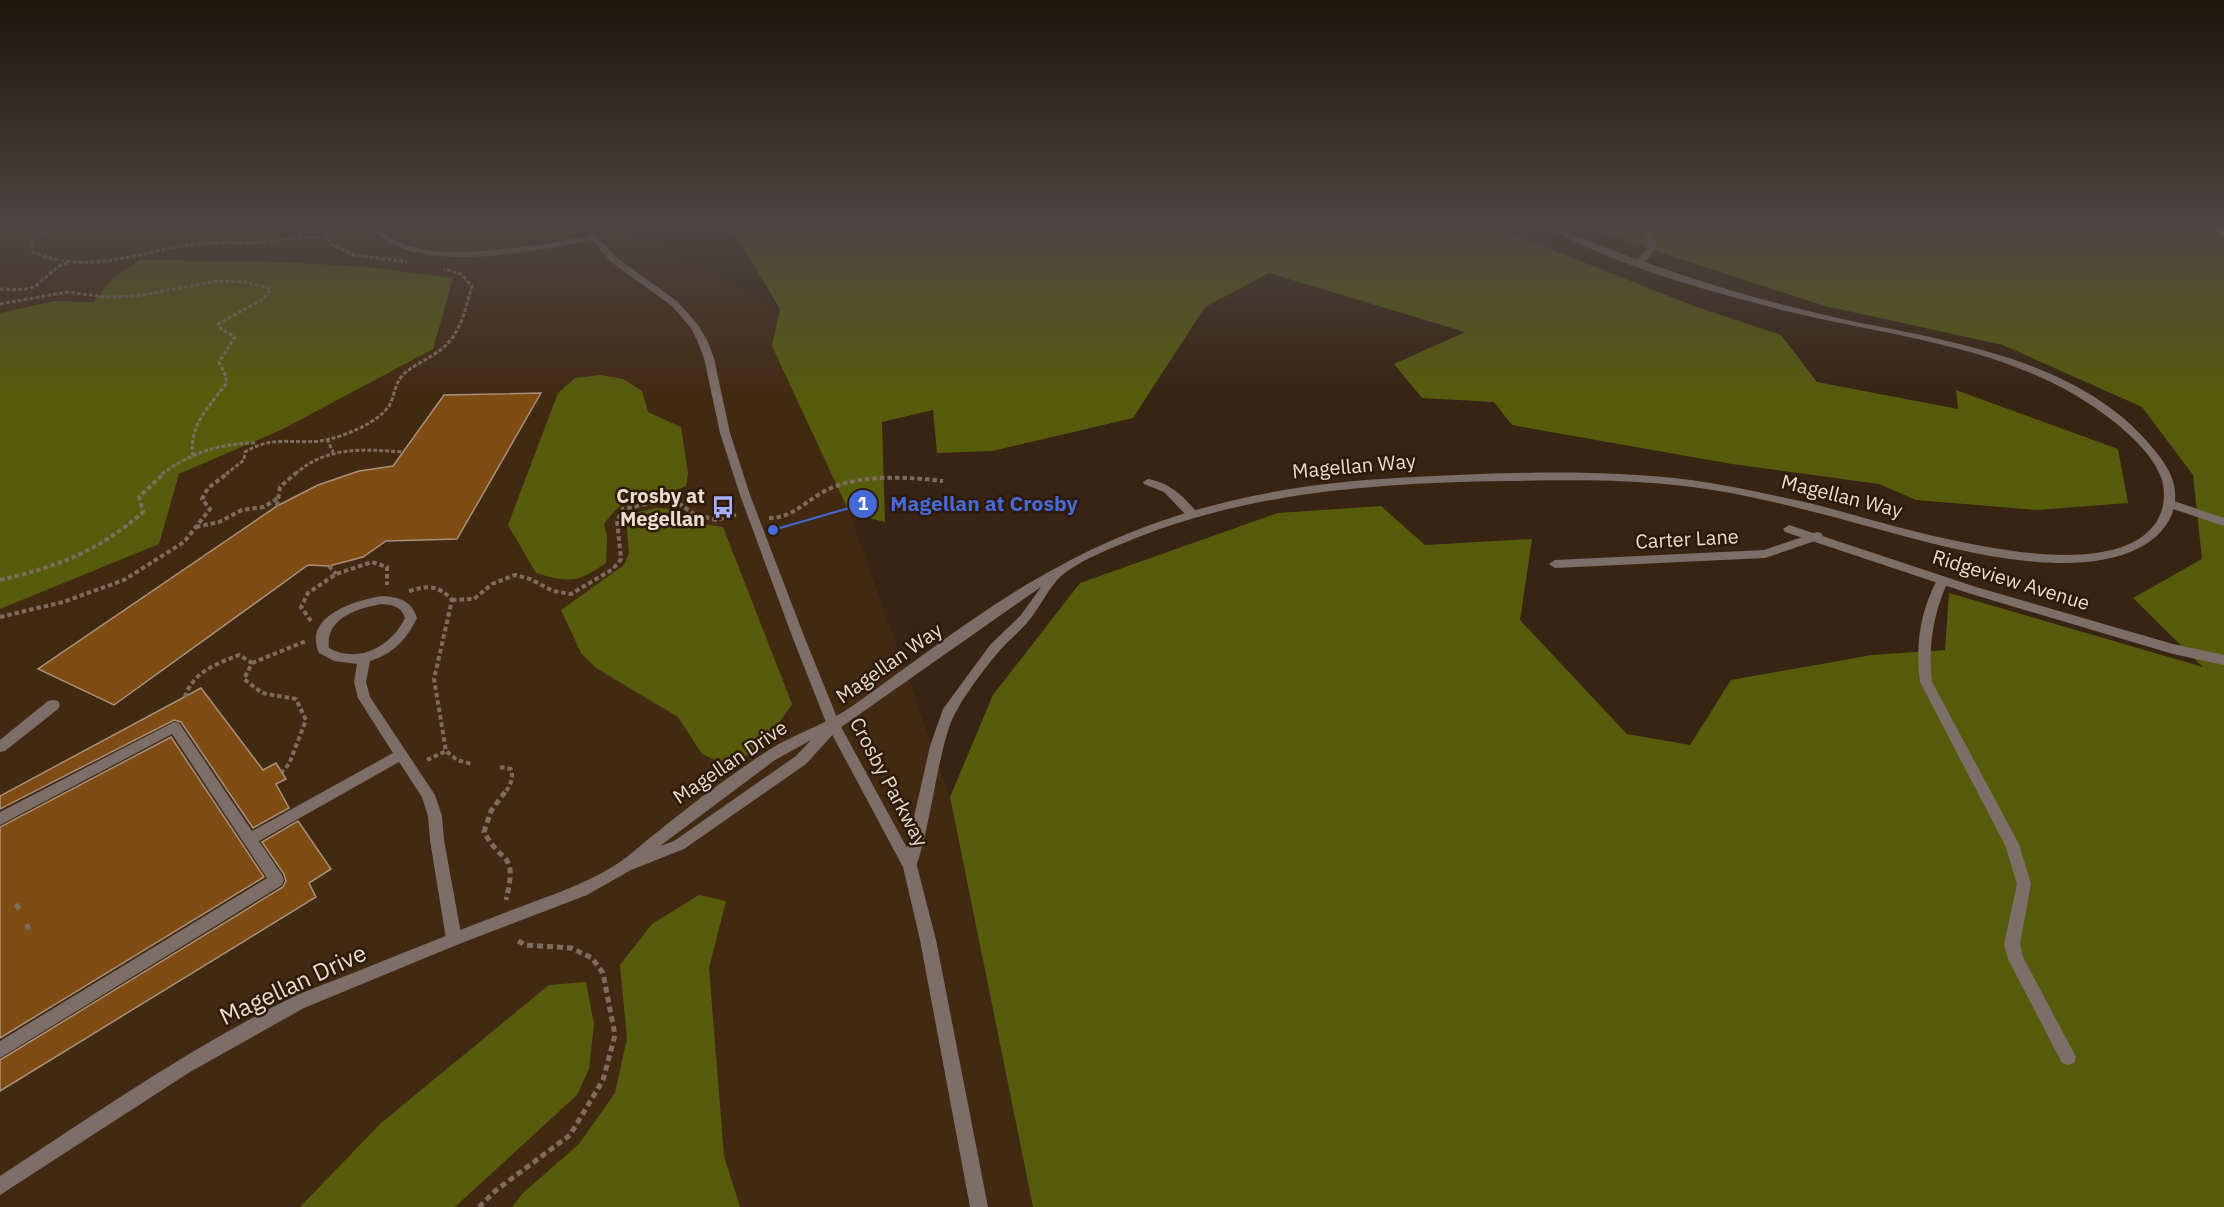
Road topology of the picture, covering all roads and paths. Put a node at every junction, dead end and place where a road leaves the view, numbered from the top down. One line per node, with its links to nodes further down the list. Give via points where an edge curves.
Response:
1 (39, 283): 7 (path, via 27,289)
2 (205, 283): 8 (path, via 136,296 67,292)
3 (251, 283): 13 (path, via 271,289 263,299 218,324 235,337 219,362 226,384 200,418 191,444)
4 (470, 283): 9 (path, via 461,323 448,344 400,379 389,406 368,423)
5 (646, 283): 19 (street, Crosby Parkway, via 675,304 695,327 709,358 725,433)
6 (1705, 283): 17 (street, via 1785,308 1955,346 2038,372 2102,406 2146,444 2166,473)
7 (0, 289)
8 (0, 304)
9 (327, 440): 10 (path); 11 (path)
10 (256, 443): 13 (path, via 222,444); 22 (path, via 245,452 244,459 208,488 202,499 210,509)
11 (333, 452): 12 (path); 16 (path, via 304,466 280,487)
12 (403, 452)
13 (193, 455): 29 (path, via 151,482 139,497 143,512 124,531 52,568)
14 (943, 481): 19 (path, via 920,478 855,482 829,488 786,517 771,518)
15 (1148, 482): 20 (street, via 1159,483 1173,492)
16 (279, 498): 18 (path); 22 (path, via 264,507 242,510 219,522)
17 (2171, 504): 20 (street, Magellan Way, via 2160,530 2133,548 2083,559 2047,559 1989,551 1722,489 1599,477 1346,483 1285,491); 21 (street)
18 (277, 506)
19 (751, 511): 33 (path, via 716,520 666,500 623,509 617,521 621,559 613,569 571,594 515,575 492,584 474,599); 41 (street, Crosby Parkway)
20 (1192, 514): 27 (street, Magellan Way, via 1105,546)
21 (2224, 522)
22 (195, 527): 34 (path, via 184,542 124,580 63,602)
23 (1789, 529): 24 (street, Ridgeview Avenue)
24 (1817, 536): 25 (street, Carter Lane, via 1765,554); 30 (street, Ridgeview Avenue)
25 (1555, 564)
26 (329, 566): 28 (path)
27 (1058, 571): 41 (street, Magellan Way); 52 (street, via 950,709 937,746)
28 (336, 574): 31 (path, via 372,562 387,567 389,584 381,590); 35 (path, via 308,593 301,608)
29 (0, 580)
30 (1942, 581): 37 (street, Ridgeview Avenue, via 2173,649); 61 (street, via 1928,610 1922,659 1926,682 2012,844 2024,884 2012,944 2016,959)
31 (392, 591)
32 (403, 593): 33 (path, via 427,585 442,589)
33 (452, 600): 43 (path, via 434,680)
34 (0, 617)
35 (322, 635): 36 (street, via 323,650 330,656); 36 (street, via 328,624 353,607 382,600 404,604 411,618 402,637); 38 (path)
36 (364, 658): 44 (street, via 360,682 364,698)
37 (2224, 660)
38 (252, 663): 39 (path, via 239,655 205,670 187,686); 48 (path, via 244,679 262,693 296,699 306,720 289,764)
39 (185, 697)
40 (53, 705): 42 (street)
41 (834, 725): 51 (street, Magellan Drive, via 789,744 668,829); 51 (street, Magellan Drive, via 801,760 680,845); 52 (street, Crosby Parkway)
42 (0, 747)
43 (446, 751): 45 (path); 46 (path, via 457,760)
44 (401, 755): 50 (street); 58 (street, via 428,795 435,816)
45 (427, 760)
46 (472, 764)
47 (500, 767): 53 (path, via 511,769 514,776 492,808 484,832 490,844 508,858 512,874)
48 (282, 772)
49 (0, 819): 50 (street, via 174,727)
50 (250, 839): 60 (street, via 277,880)
51 (626, 866): 58 (street, Magellan Drive, via 582,890)
52 (910, 866): 64 (street, Crosby Parkway)
53 (506, 900)
54 (16, 904): 55 (path)
55 (21, 912)
56 (27, 924): 57 (path)
57 (29, 931)
58 (454, 939): 62 (street, Magellan Drive, via 298,1003 241,1033)
59 (517, 940): 63 (path, via 525,945 571,948 592,958 603,973 615,1035 603,1080 570,1135)
60 (0, 1050)
61 (2068, 1057)
62 (0, 1186)
63 (479, 1207)
64 (979, 1207)

